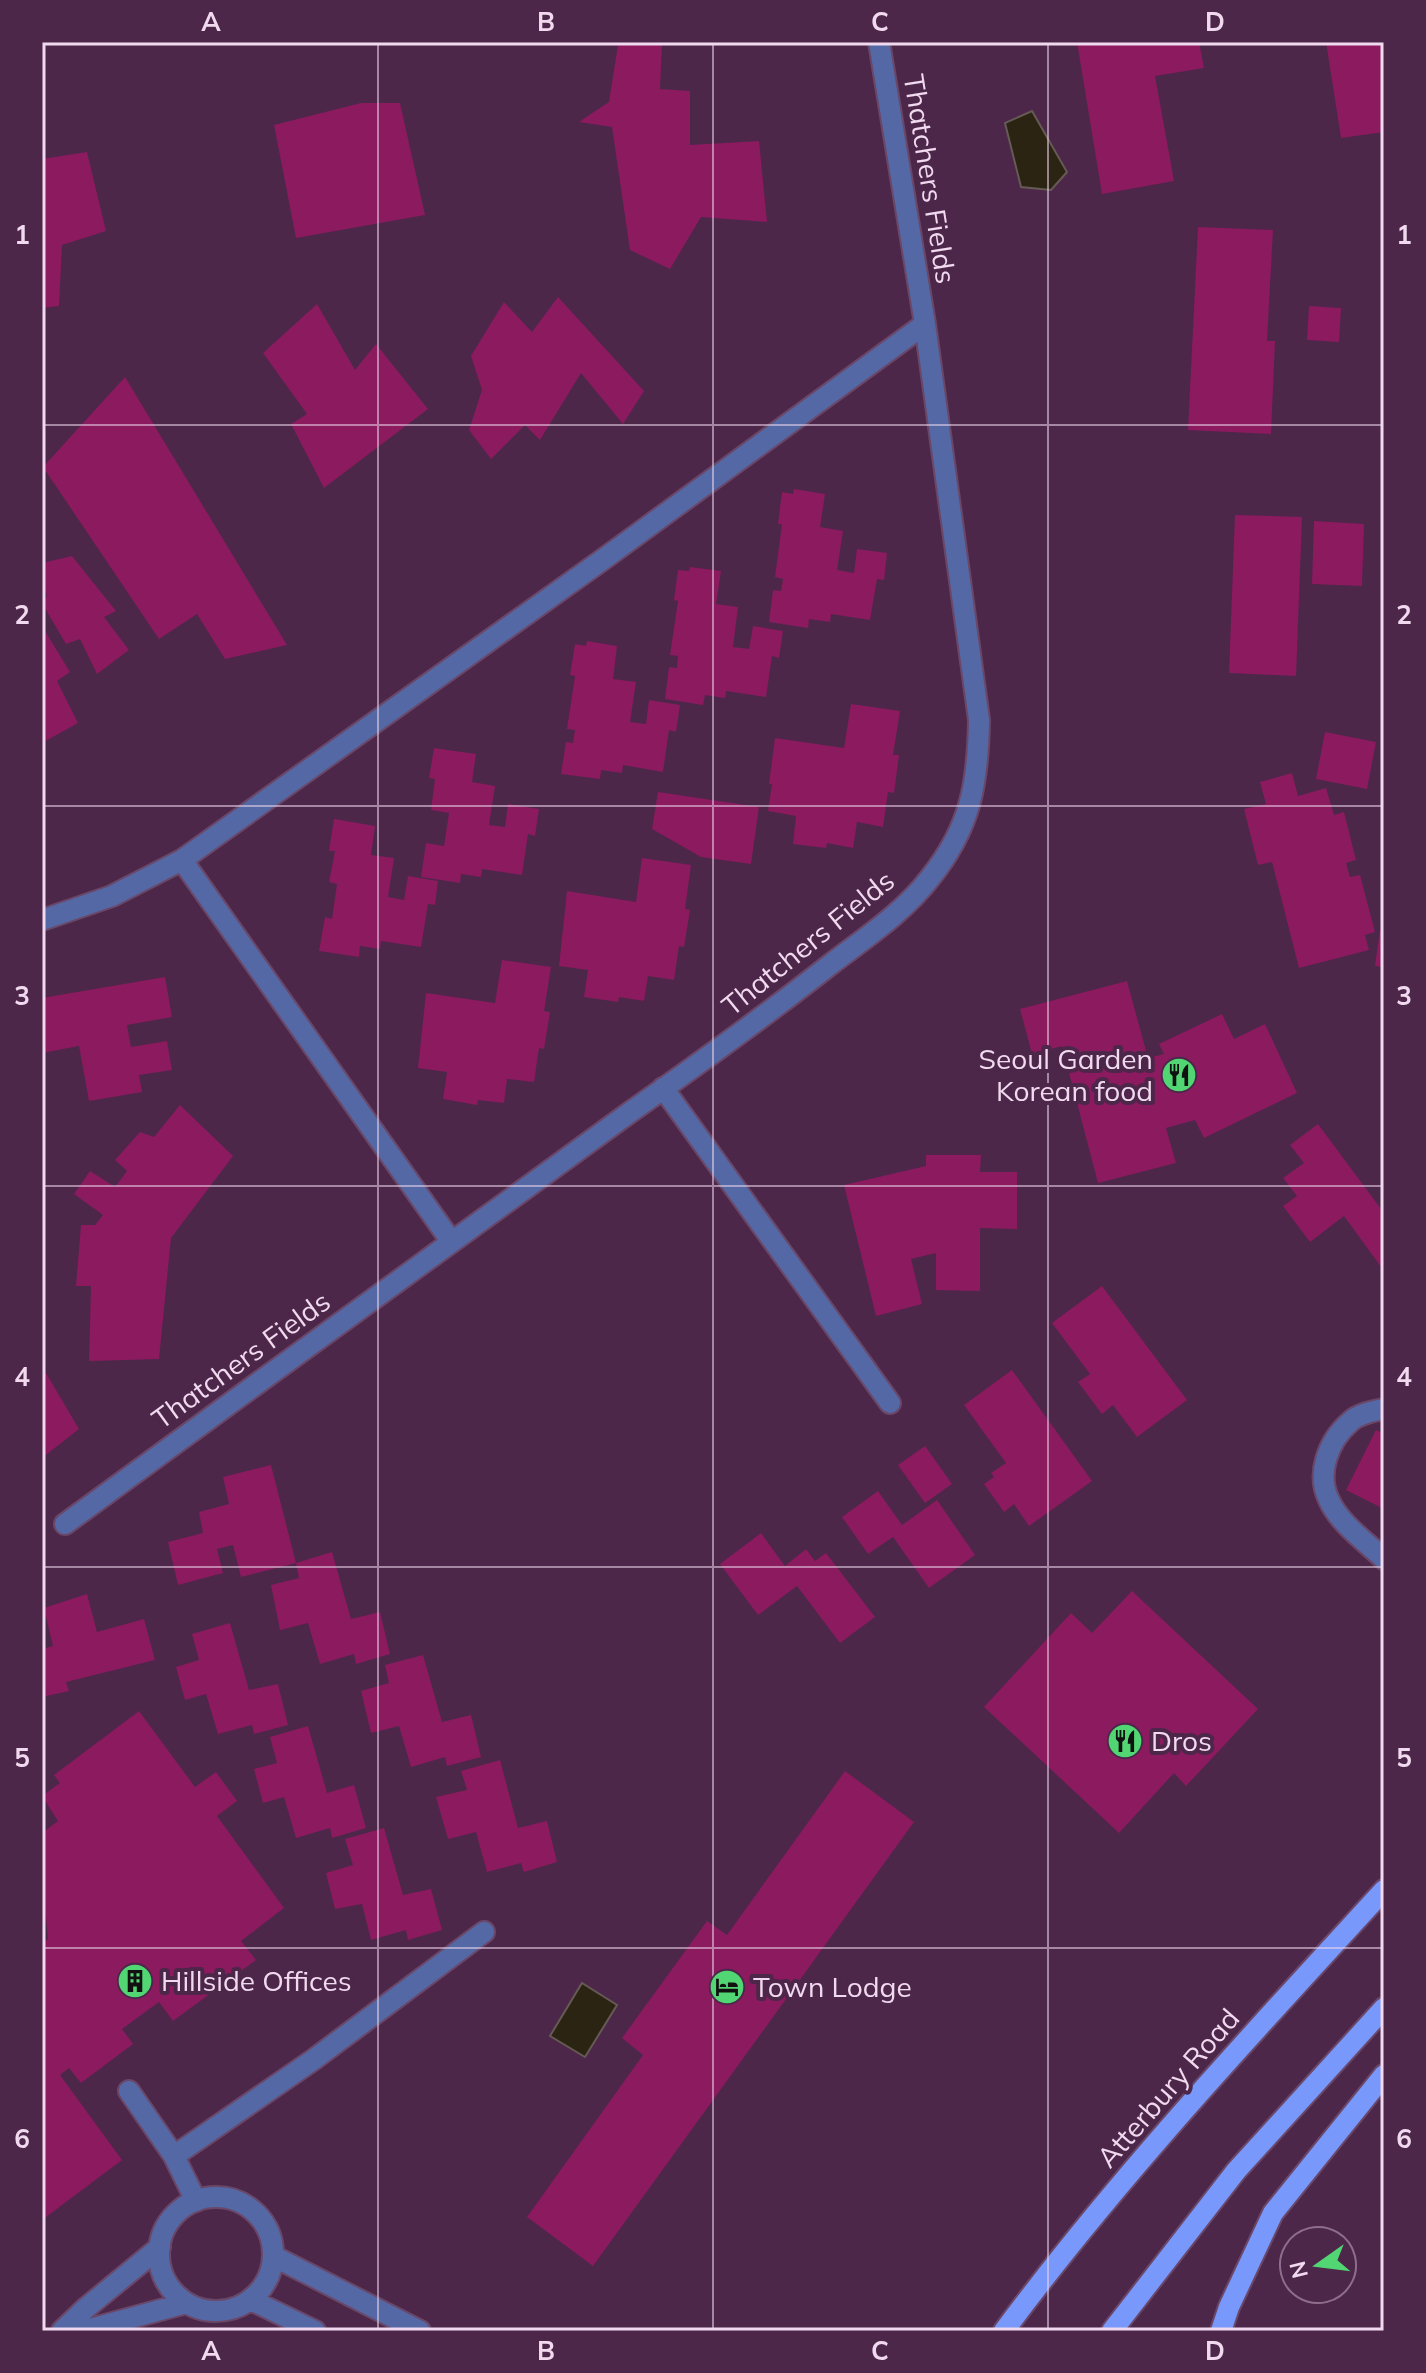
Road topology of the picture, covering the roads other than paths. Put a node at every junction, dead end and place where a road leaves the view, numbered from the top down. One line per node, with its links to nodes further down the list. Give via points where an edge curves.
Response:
1 (879, 42): 2 (street, Thatchers Fields)
2 (925, 324): 3 (street, Thatchers Fields); 5 (street, Thatchers Fields, via 979,720 978,770 968,812 951,850 928,881 884,923)
3 (182, 860): 4 (street, Thatchers Fields, via 112,896); 6 (street)
4 (42, 920)
5 (663, 1088): 6 (street, Thatchers Fields); 7 (street)
6 (451, 1241): 9 (street, Thatchers Fields)
7 (890, 1403)
8 (1384, 1409): 10 (street, via 1351,1420 1323,1466 1329,1503)
9 (65, 1524)
10 (1384, 1559)
11 (1384, 1890): 26 (main road, Atterbury Road, via 1191,2100)
12 (484, 1932): 16 (street)
13 (1384, 2008): 27 (main road, via 1236,2171)
14 (1384, 2075): 28 (main road, via 1273,2213)
15 (129, 2091): 16 (street)
16 (174, 2156): 17 (street)
17 (196, 2201): 18 (street, via 172,2218); 19 (street, via 227,2198 253,2211 268,2232)
18 (160, 2247): 21 (street, via 165,2278); 22 (street)
19 (273, 2256): 20 (street, via 263,2288); 25 (street)
20 (251, 2300): 21 (street, via 219,2312); 24 (street)
21 (186, 2303): 23 (street)
22 (62, 2331)
23 (83, 2331)
24 (315, 2331)
25 (420, 2331)
26 (1004, 2331)
27 (1112, 2331)
28 (1221, 2331)

